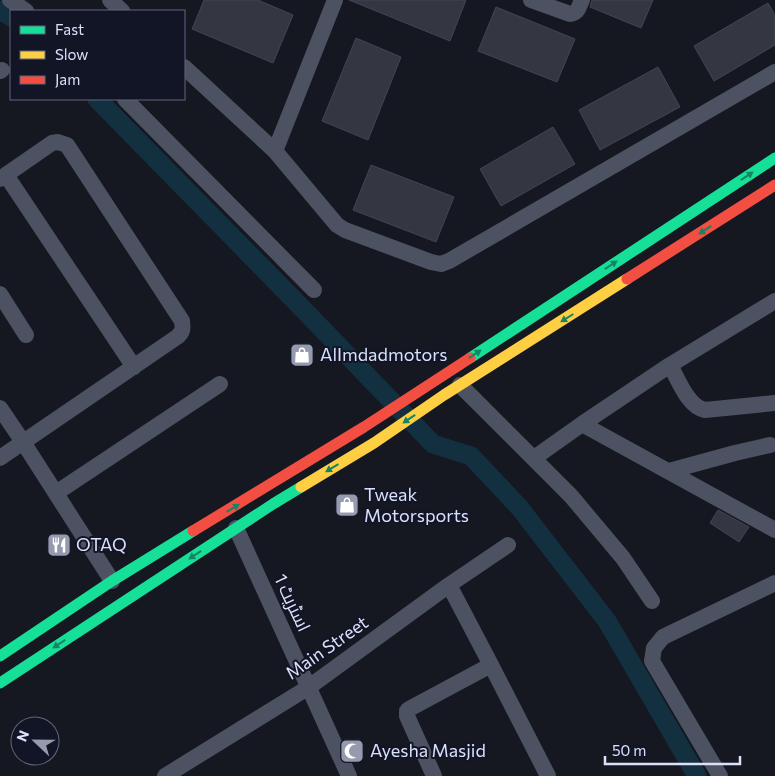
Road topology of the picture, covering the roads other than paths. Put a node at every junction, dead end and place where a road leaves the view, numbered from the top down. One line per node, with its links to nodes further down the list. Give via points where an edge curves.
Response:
1 (10, 0): 6 (street)
2 (110, 0): 7 (street)
3 (335, 0): 11 (street)
4 (531, 0): 5 (street, via 570,14 575,13)
5 (582, 0)
6 (25, 10)
7 (121, 10)
8 (185, 68): 11 (street)
9 (775, 72): 11 (street, via 441,264 337,225)
10 (126, 100): 15 (street)
11 (276, 151)
12 (775, 158): 35 (street, one-way to 12, via 364,426)
13 (3, 177): 20 (street); 20 (street, via 52,143 67,145 182,321 180,334)
14 (775, 185): 22 (street, one-way to 22)
15 (314, 290)
16 (0, 294): 18 (street)
17 (775, 300): 19 (street)
18 (26, 335)
19 (670, 365): 23 (street, via 691,402 699,409); 25 (street)
20 (134, 368): 26 (street)
21 (220, 384): 31 (street)
22 (460, 385): 29 (street); 32 (street, one-way to 32, via 374,443)
23 (775, 403)
24 (0, 408): 26 (street)
25 (582, 424): 29 (street); 30 (street)
26 (23, 442): 28 (street); 31 (street)
27 (770, 445): 30 (street)
28 (0, 458)
29 (534, 458): 39 (street, via 623,558)
30 (668, 471): 33 (street)
31 (56, 494): 36 (street)
32 (236, 528): 35 (street, one-way to 35); 43 (street, اسٹریٹ 1)
33 (775, 530)
34 (508, 545): 38 (street, Main Street)
35 (139, 578): 36 (street); 42 (street, one-way to 42)
36 (112, 581): 40 (street)
37 (775, 583): 49 (street, via 662,637 654,648 652,661)
38 (449, 585): 41 (street); 43 (street, Main Street)
39 (652, 601)
40 (0, 656)
41 (491, 665): 47 (street, via 407,712); 48 (street)
42 (0, 683)
43 (310, 687): 44 (street, Main Street); 46 (street, اسٹریٹ 1)
44 (184, 771): 45 (street, Main Street)
45 (164, 776)
46 (349, 776)
47 (434, 776)
48 (548, 776)
49 (720, 776)

